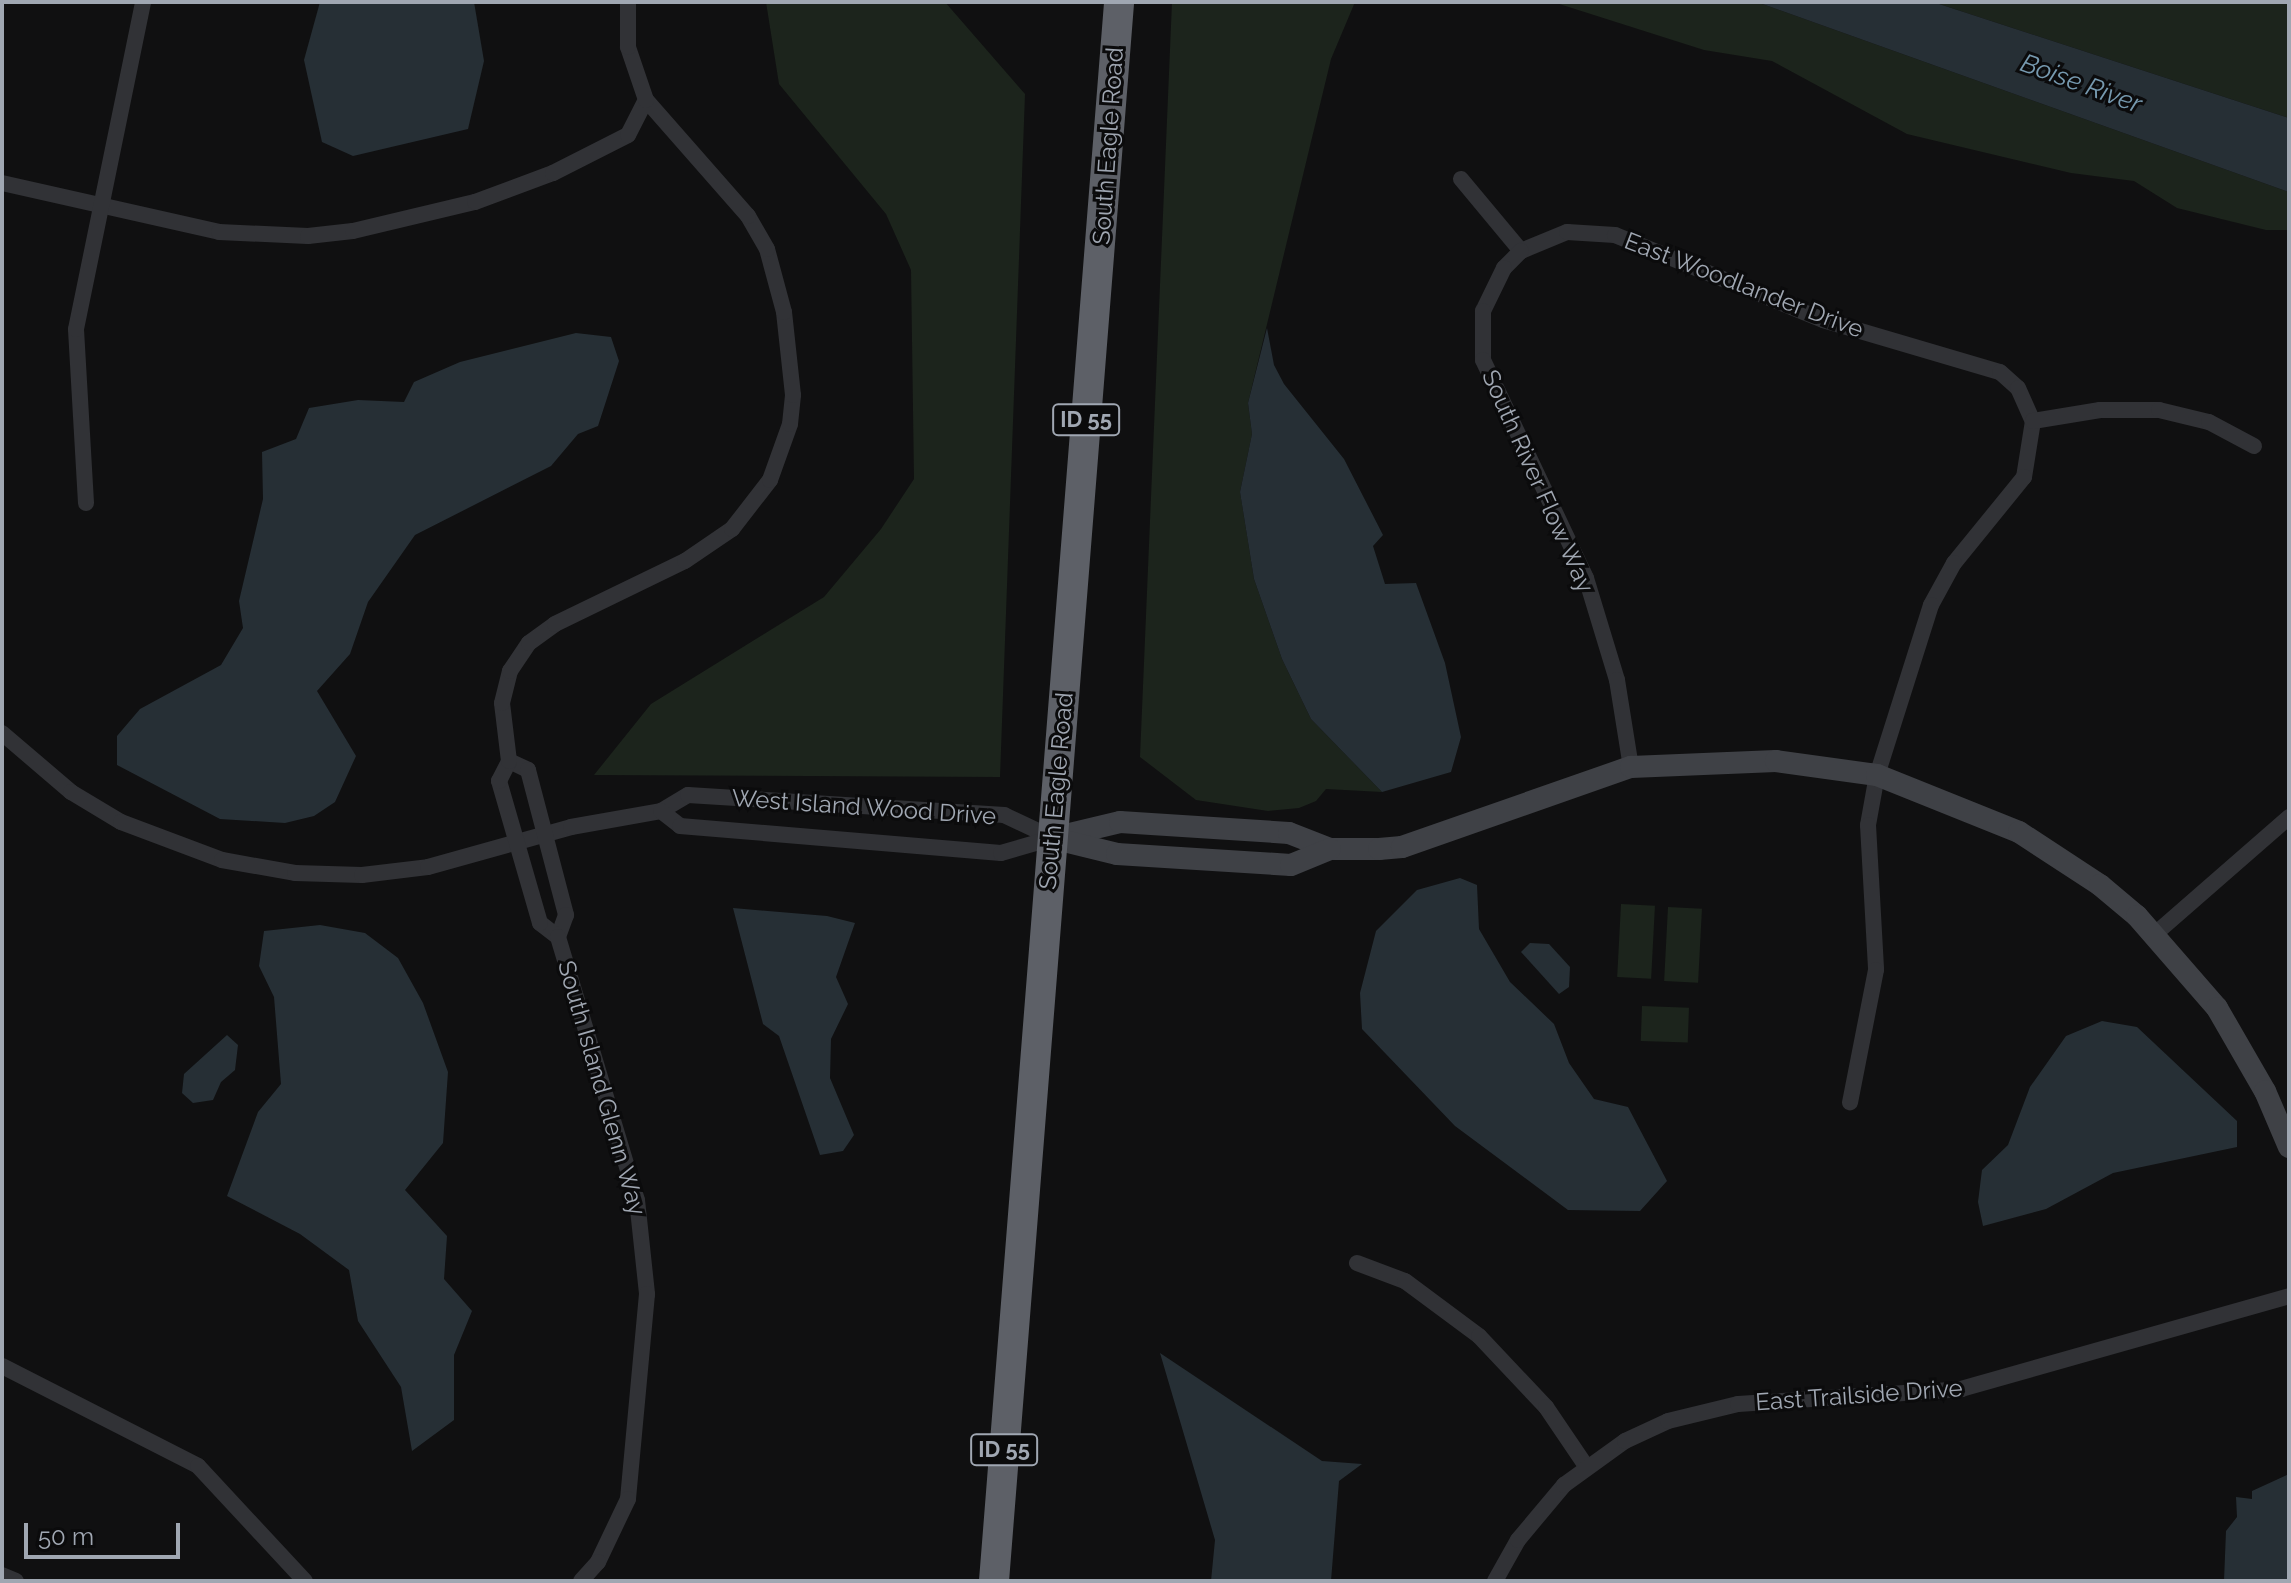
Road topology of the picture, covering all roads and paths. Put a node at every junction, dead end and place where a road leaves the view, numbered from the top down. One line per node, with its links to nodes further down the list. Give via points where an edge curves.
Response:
1 (143, 2): 7 (street)
2 (628, 2): 4 (street, South Island Glenn Way, via 628,47)
3 (1119, 2): 19 (highway, South Eagle Road / ID 55)
4 (646, 100): 7 (street, via 628,135 591,155 515,189 394,223 263,236 189,227); 13 (street, South Island Glenn Way, via 748,216 767,249 784,312 791,367 790,424 770,480 732,529 685,561 593,604 529,643 510,671 502,703)
5 (1461, 179): 8 (street)
6 (2, 183): 7 (street)
7 (100, 207): 11 (street, via 76,329)
8 (1521, 251): 9 (street, East Woodlander Drive, via 1567,232 1615,235 1823,320 2000,372 2018,388); 14 (street, South River Flow Way, via 1504,268 1487,300 1480,336 1483,360 1586,578 1617,680)
9 (2033, 421): 10 (street, via 2100,410 2159,410 2209,422); 15 (street, via 2024,477 1954,563 1931,605)
10 (2254, 446)
11 (86, 503)
12 (2, 733): 20 (street, West Island Wood Drive, via 71,792 121,822 222,860 295,873 362,875 428,867)
13 (509, 761): 18 (street, South Island Glenn Way, via 528,770); 20 (street, South Island Glenn Way, via 499,781)
14 (1631, 767): 15 (street, via 1776,761); 21 (street, via 1402,847)
15 (1877, 775): 22 (street, via 1976,810 2019,832 2100,885); 24 (street, via 1868,825 1876,970)
16 (661, 811): 18 (street, West Island Wood Drive); 19 (street, West Island Wood Drive, via 680,826 1001,853); 19 (street, West Island Wood Drive, via 688,795 1004,815)
17 (2289, 817): 22 (street)
18 (545, 834): 20 (street, West Island Wood Drive); 23 (street, South Island Glenn Way, via 566,915)
19 (1053, 838): 21 (street, via 1120,822 1289,833); 21 (street, via 1117,854 1291,865); 34 (highway, South Eagle Road / ID 55)
20 (516, 842): 23 (street, South Island Glenn Way, via 540,923)
21 (1330, 849)
22 (2155, 934): 25 (street, via 2243,1048)
23 (558, 937): 33 (street, South Island Glenn Way, via 628,1162 645,1251 646,1323 634,1466 619,1526)
24 (1850, 1102)
25 (2289, 1147)
26 (1357, 1263): 29 (street, via 1405,1281 1479,1336 1546,1407)
27 (2289, 1296): 29 (street, East Trailside Drive, via 1961,1389 1714,1408 1646,1430)
28 (2, 1366): 32 (street, via 198,1466)
29 (1586, 1466): 35 (street, East Trailside Drive, via 1548,1502)
30 (2, 1575): 31 (street)
31 (16, 1581)
32 (305, 1581)
33 (581, 1581)
34 (994, 1581)
35 (1495, 1581)

